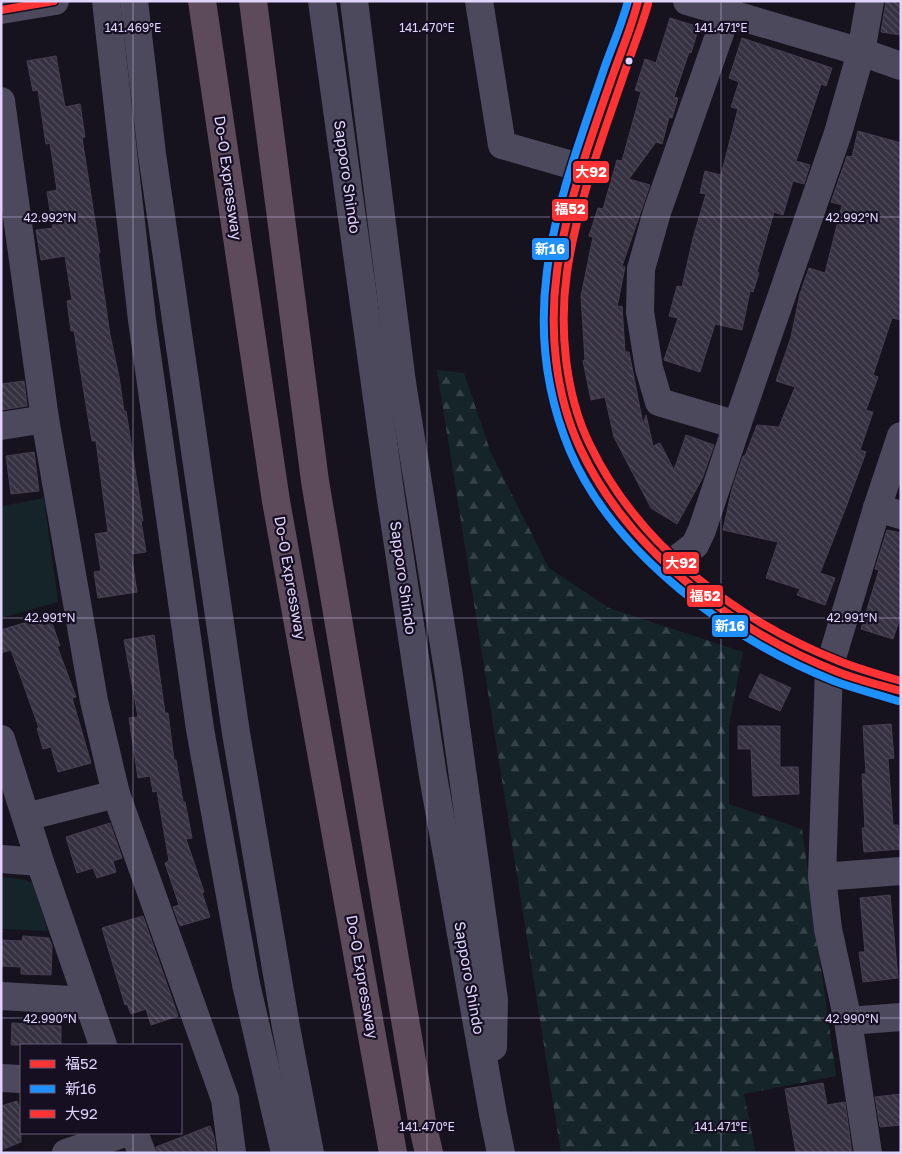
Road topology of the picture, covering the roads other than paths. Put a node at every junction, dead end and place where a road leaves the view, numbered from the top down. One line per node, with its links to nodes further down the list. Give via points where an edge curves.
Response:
1 (55, 1): 13 (street)
2 (106, 1): 46 (street, via 142,320 200,729 246,984)
3 (134, 1): 47 (street, via 153,164 236,733)
4 (202, 1): 48 (highway, Do-O Expressway, via 276,501)
5 (253, 1): 49 (highway, via 315,481)
6 (322, 1): 40 (street, Sapporo Shindo, via 433,776)
7 (354, 1): 40 (street, via 402,383 450,676 494,1000)
8 (479, 1): 17 (street, via 502,145)
9 (638, 1): 17 (street)
10 (687, 1): 12 (street)
11 (870, 1): 14 (street)
12 (728, 7): 14 (street); 19 (street, via 641,269 640,312 658,402)
13 (1, 10)
14 (861, 52): 15 (street); 19 (street, via 818,192)
15 (901, 66)
16 (1, 101): 18 (street)
17 (582, 168): 23 (street, via 560,253 554,307 556,365 564,404 577,441 614,507)
18 (45, 419): 20 (street); 27 (street, via 94,701)
19 (737, 425): 23 (street, via 695,545)
20 (1, 426)
21 (901, 436): 22 (street)
22 (889, 512): 24 (street)
23 (668, 566): 24 (street, via 724,610)
24 (829, 668): 25 (street); 32 (street)
25 (901, 691)
26 (1, 739): 28 (street)
27 (116, 794): 28 (street); 45 (street, via 226,1099)
28 (26, 817): 30 (street)
29 (1, 859): 30 (street)
30 (40, 862): 34 (street)
31 (901, 871): 32 (street)
32 (822, 877): 36 (street, via 828,929)
33 (1, 996): 34 (street)
34 (88, 1001): 37 (street)
35 (901, 1017): 36 (street)
36 (848, 1021): 51 (street)
37 (104, 1044)
38 (1, 1078): 39 (street)
39 (20, 1079)
40 (493, 1114): 50 (street, Sapporo Shindo)
41 (122, 1134): 43 (street)
42 (134, 1134): 44 (street)
43 (66, 1153)
44 (142, 1153)
45 (232, 1153)
46 (285, 1153)
47 (310, 1153)
48 (393, 1153)
49 (429, 1153)
50 (501, 1153)
51 (868, 1153)

